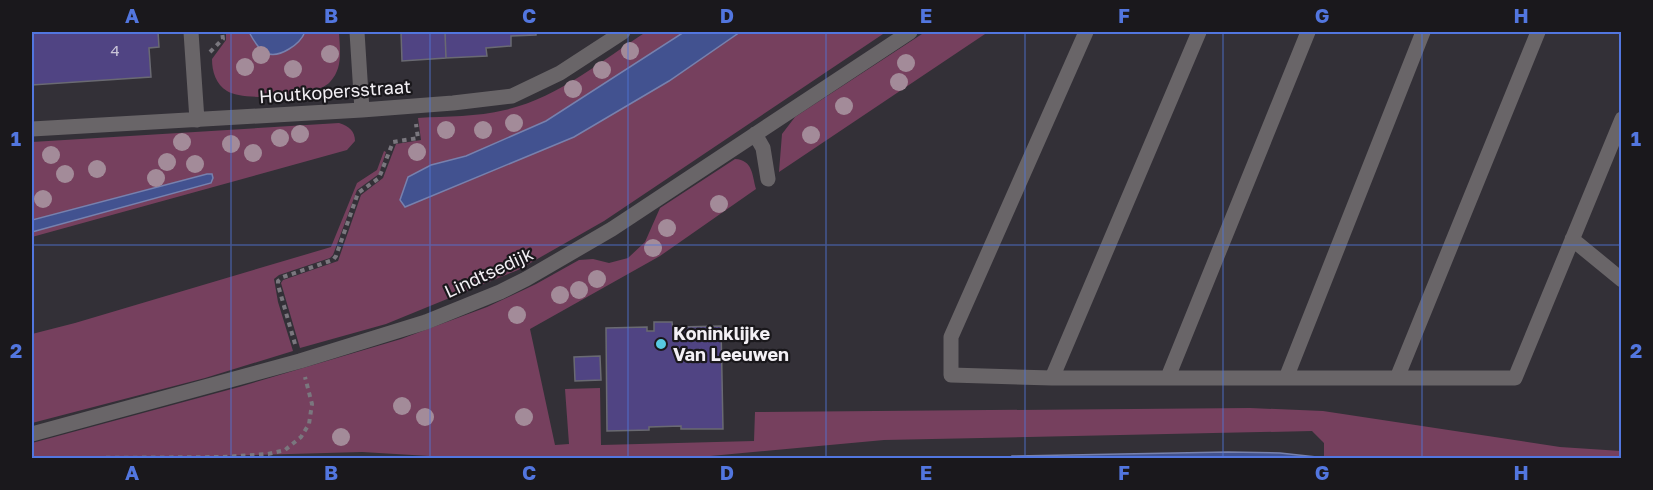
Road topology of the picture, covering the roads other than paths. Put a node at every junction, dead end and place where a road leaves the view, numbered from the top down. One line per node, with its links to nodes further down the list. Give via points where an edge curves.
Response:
1 (191, 32): 12 (street)
2 (357, 32): 10 (street)
3 (623, 32): 10 (street, Houtkopersstraat, via 560,73 512,96)
4 (910, 32): 14 (street, Lindtsedijk)
5 (1086, 32): 19 (street, via 951,337 951,375)
6 (1199, 32): 19 (street)
7 (1308, 32): 18 (street)
8 (1423, 32): 20 (street)
9 (1538, 32): 21 (street)
10 (362, 110): 12 (street, Houtkopersstraat)
11 (1622, 119): 16 (street)
12 (197, 120): 13 (street, Houtkopersstraat)
13 (32, 129)
14 (755, 134): 15 (street); 22 (street, Lindtsedijk, via 612,229 526,279 466,308 300,361)
15 (768, 179)
16 (1572, 239): 17 (street); 21 (street, via 1515,378)
17 (1622, 280)
18 (1168, 377): 19 (street); 20 (street)
19 (1052, 378)
20 (1286, 378): 21 (street)
21 (1397, 378)
22 (32, 434)

